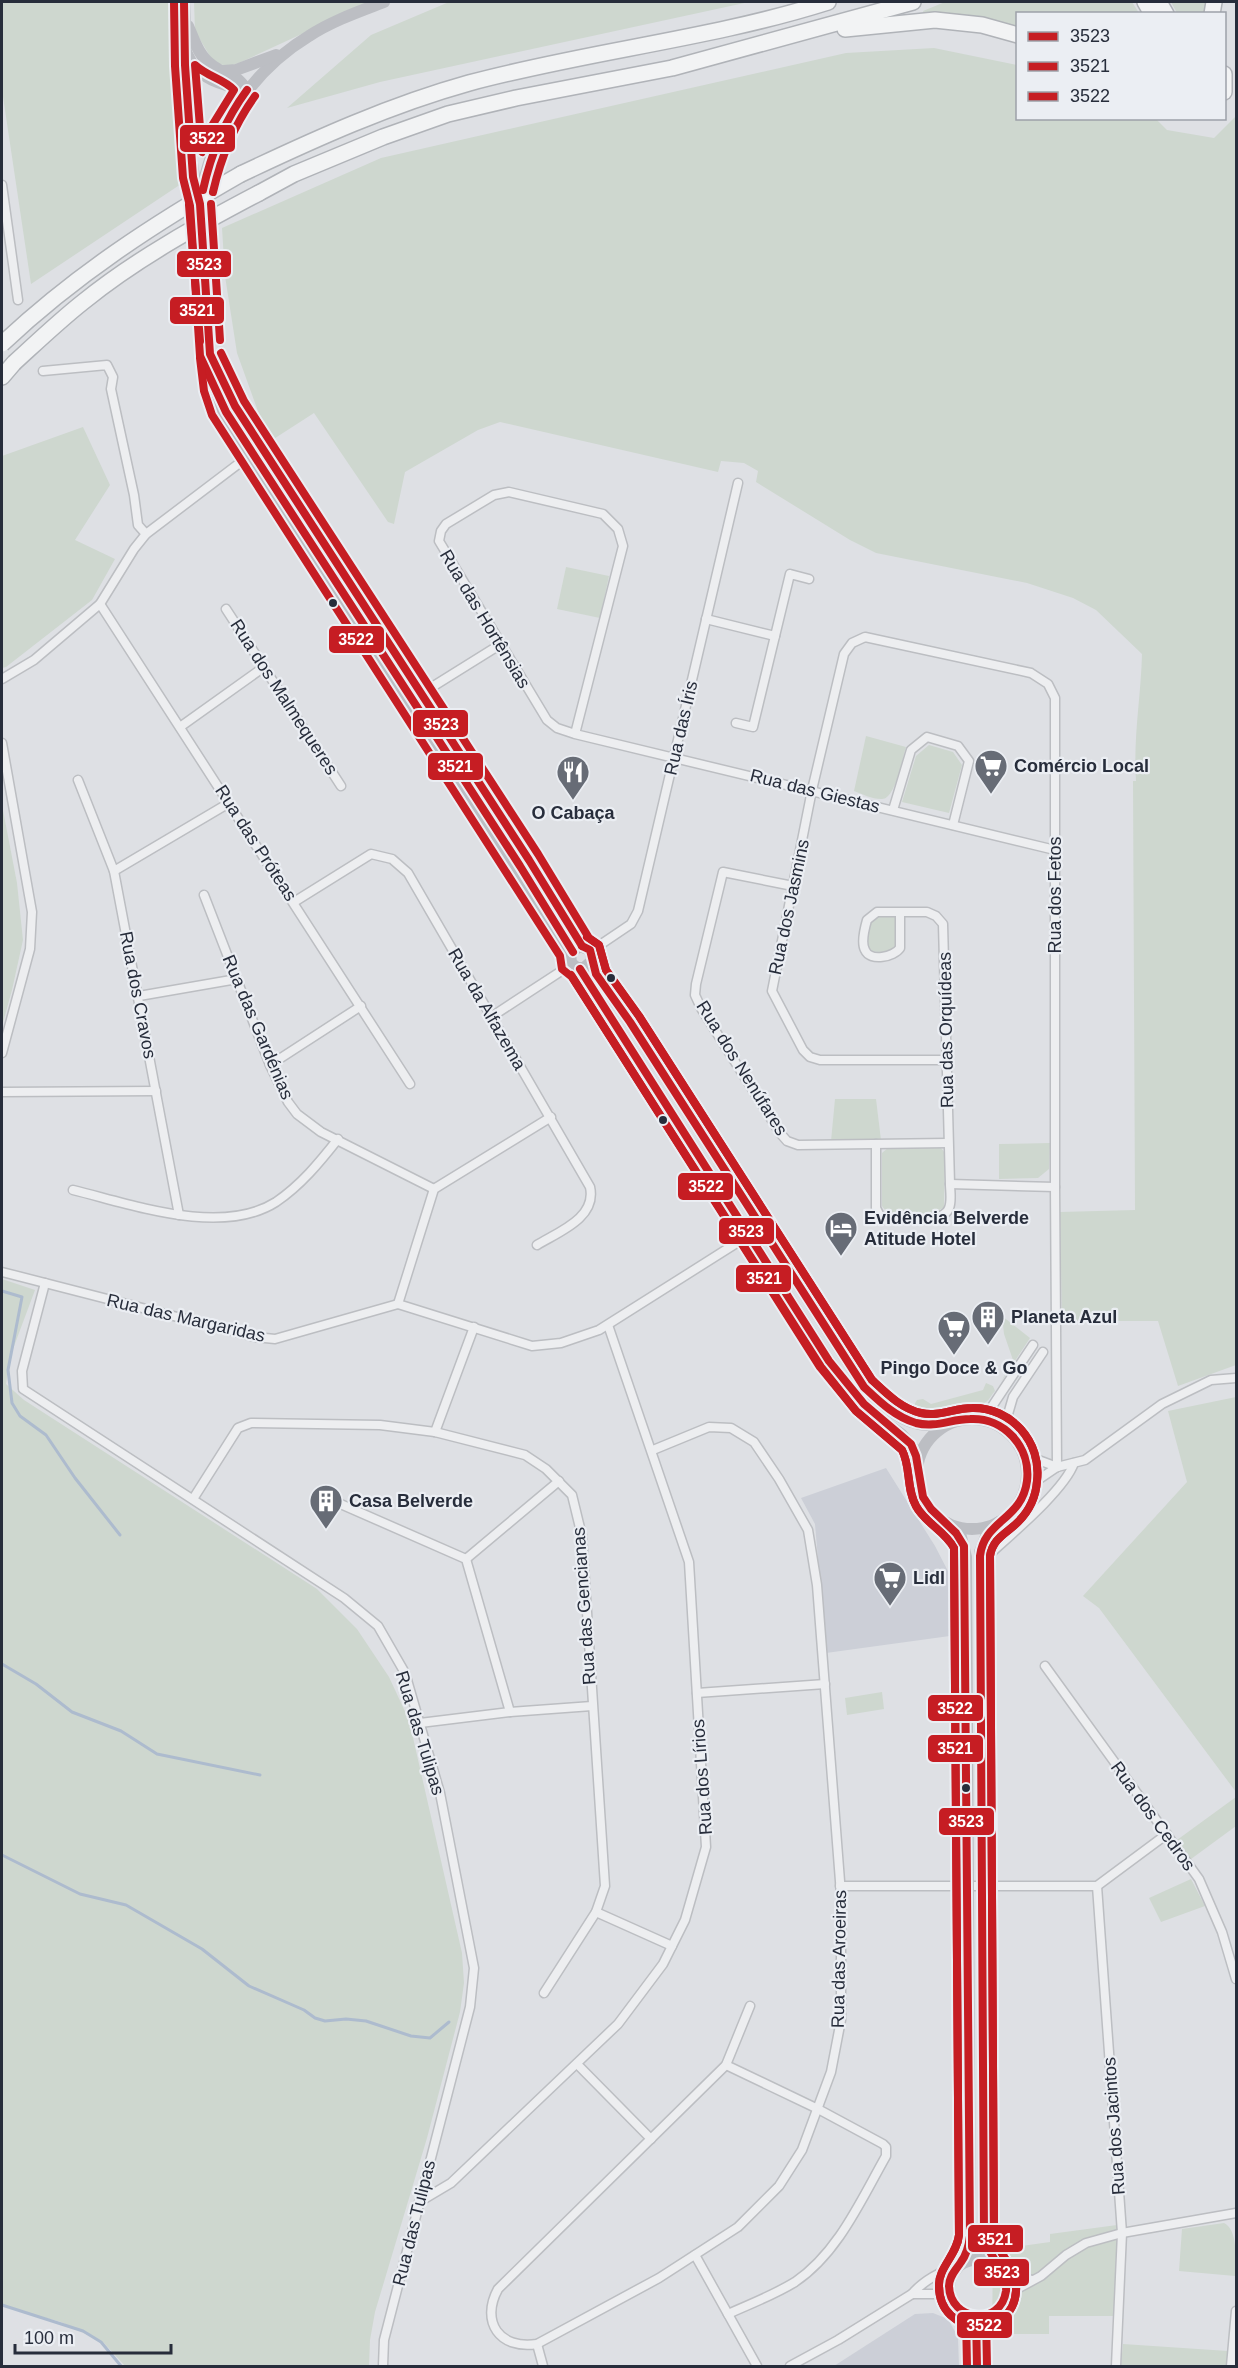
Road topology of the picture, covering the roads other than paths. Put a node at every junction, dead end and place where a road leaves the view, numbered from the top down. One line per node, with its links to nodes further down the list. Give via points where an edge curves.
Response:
1 (184, 2): 5 (main road)
2 (384, 2): 9 (main road, via 328,25)
3 (828, 2): 15 (highway, bridge, via 735,28 469,83 317,138 241,174 170,215 63,289)
4 (913, 2): 7 (highway)
5 (186, 21): 8 (main road); 10 (main road, via 203,56)
6 (1016, 35): 7 (highway, via 982,25 934,20 831,30)
7 (765, 43): 18 (highway, bridge, via 672,68 448,114 294,174 127,269 83,302)
8 (184, 49): 11 (main road, via 202,74 220,84); 13 (main road, via 193,177)
9 (288, 50): 10 (main road, via 236,70); 11 (main road)
10 (223, 71): 11 (main road, via 235,75)
11 (247, 90): 13 (main road, via 214,150)
12 (2, 185): 14 (street)
13 (200, 204): 16 (main road)
14 (18, 300)
15 (2, 344)
16 (210, 354): 19 (main road, via 235,406); 20 (main road, via 216,398)
17 (43, 371): 22 (street, via 107,365 113,377 111,389 138,525)
18 (2, 377)
19 (262, 446): 20 (street); 31 (main road)
20 (249, 456): 22 (street); 32 (main road)
21 (738, 483): 26 (street, Rua das Íris)
22 (146, 534): 24 (street)
23 (809, 579): 27 (street, via 790,574)
24 (100, 604): 30 (street, via 34,660); 34 (street, Rua das Próteas)
25 (226, 609): 29 (street, Rua dos Malmequeres)
26 (706, 619): 27 (street); 37 (street, Rua das Íris)
27 (775, 636): 33 (street, via 753,727)
28 (501, 644): 31 (street); 35 (street, Rua das Hortênsias, via 550,724); 35 (street, Rua das Hortênsias, via 441,545 439,536 446,524 502,492 607,516 618,529 623,546)
29 (264, 668): 34 (street); 39 (street, Rua dos Malmequeres)
30 (2, 679)
31 (420, 695): 32 (street); 50 (main road, via 529,860)
32 (408, 702): 50 (main road)
33 (736, 723)
34 (180, 726): 41 (street, Rua das Próteas)
35 (575, 734): 37 (street, Rua das Giestas)
36 (2, 743): 55 (street, via 32,912 30,949)
37 (674, 757): 40 (street, Rua das Giestas); 50 (street, Rua das Íris, via 638,911 631,924)
38 (78, 780): 45 (street, Rua dos Cravos)
39 (341, 786)
40 (812, 790): 42 (street, Rua das Giestas); 44 (street, Rua dos Fetos, via 844,654 856,640 870,637 1031,673 1047,684 1056,704); 46 (street, Rua dos Jasmins)
41 (229, 803): 45 (street); 48 (street, Rua das Próteas)
42 (893, 810): 43 (street, Rua das Giestas); 43 (street, via 911,750 927,737 958,746 969,761)
43 (953, 825): 44 (street, Rua das Giestas)
44 (1055, 850): 66 (street, Rua dos Fetos)
45 (114, 871): 52 (street, Rua dos Cravos)
46 (794, 886): 56 (street, Rua dos Jasmins, via 772,991 803,1050 820,1060); 64 (street, Rua dos Nenúfares, via 723,872 695,994 787,1141 798,1145)
47 (204, 895): 51 (street, Rua das Gardénias)
48 (294, 902): 53 (street, Rua das Próteas); 54 (street, Rua da Alfazema, via 371,854 392,860 408,873)
49 (900, 912): 49 (street, Rua das Orquídeas, via 877,912 868,917 864,946 868,954 889,957 897,952); 56 (street, Rua das Orquídeas, via 930,913 943,924)
50 (581, 957): 54 (street, Rua das Íris); 70 (main road, via 630,1022); 71 (main road)
51 (237, 979): 52 (street); 57 (street, Rua das Gardénias)
52 (139, 996): 59 (street, Rua dos Cravos)
53 (361, 1006): 57 (street); 58 (street, Rua das Próteas)
54 (492, 1017): 61 (street, Rua da Alfazema)
55 (2, 1053)
56 (946, 1060): 63 (street, Rua das Orquídeas)
57 (270, 1065): 62 (street, Rua das Gardénias, via 297,1114)
58 (410, 1084)
59 (156, 1091): 60 (street); 69 (street, Rua dos Cravos)
60 (2, 1092)
61 (551, 1117): 67 (street); 72 (street, Rua da Alfazema, via 590,1187 592,1198 581,1217)
62 (338, 1139): 67 (street, Rua das Gardénias); 69 (street, via 307,1178 274,1203 217,1219)
63 (948, 1143): 64 (street, Rua dos Nenúfares); 65 (street, Rua das Orquídeas)
64 (876, 1144): 65 (street, Rua das Orquídeas, via 876,1208 883,1218 942,1217 949,1209)
65 (950, 1184): 66 (street)
66 (1054, 1187): 88 (street, Rua dos Fetos)
67 (434, 1189): 75 (street)
68 (73, 1190): 69 (street)
69 (179, 1215)
70 (762, 1227): 71 (street); 82 (main road, via 849,1364 883,1406 903,1419 928,1425)
71 (748, 1235): 76 (street); 89 (main road, via 829,1361 876,1416 914,1449)
72 (537, 1245)
73 (2, 1272): 74 (street, Rua das Margaridas)
74 (45, 1283): 75 (street, Rua das Margaridas, via 200,1324 275,1339); 93 (street, Rua das Tulipas, via 22,1371 23,1389)
75 (398, 1304): 77 (street)
76 (608, 1325): 77 (street, via 561,1343 532,1346); 85 (street, Rua dos Lírios)
77 (474, 1327): 84 (street)
78 (1033, 1346): 81 (street, via 991,1408)
79 (1043, 1352): 83 (street, via 1013,1397)
80 (1236, 1378): 87 (street, via 1211,1380 1162,1404 1085,1460)
81 (975, 1418): 82 (main road); 83 (main road)
82 (955, 1421): 89 (main road, via 930,1439)
83 (1004, 1428): 86 (main road)
84 (435, 1432): 90 (street, Rua das Gencianas, via 525,1455); 93 (street, Rua das Gencianas, via 380,1425 251,1423 238,1428)
85 (652, 1450): 99 (street, Rua das Aroeiras, via 709,1426 731,1428 754,1442 808,1530 818,1585); 100 (street, Rua dos Lírios, via 689,1562)
86 (1025, 1455): 88 (street); 91 (main road)
87 (1074, 1463): 88 (street); 96 (street, via 1070,1474)
88 (1057, 1467): 91 (street)
89 (917, 1468): 95 (main road, via 924,1500)
90 (559, 1481): 97 (street); 101 (street, Rua das Gencianas, via 572,1495 582,1536)
91 (1026, 1488): 94 (main road, via 1020,1502)
92 (321, 1495): 97 (street)
93 (193, 1499): 103 (street, Rua das Tulipas, via 344,1598 378,1626 405,1673)
94 (999, 1522): 95 (main road, via 973,1529); 106 (main road, via 987,1534 980,1552)
95 (947, 1523): 105 (main road, via 961,1537 966,1557)
96 (992, 1552)
97 (466, 1559): 102 (street)
98 (1045, 1666): 104 (street, Rua dos Cedros)
99 (825, 1684): 100 (street); 107 (street, Rua das Aroeiras)
100 (697, 1693): 110 (street, Rua dos Lírios, via 706,1847 685,1920)
101 (592, 1706): 102 (street); 109 (street, Rua das Gencianas, via 605,1886)
102 (510, 1712): 103 (street)
103 (420, 1723): 118 (street, Rua das Tulipas, via 440,1793 474,1968 470,2007)
104 (1167, 1834): 108 (street); 111 (street, Rua dos Cedros, via 1199,1880 1222,1932)
105 (968, 1885): 106 (street); 107 (street); 122 (main road, via 970,2236)
106 (982, 1885): 108 (street); 123 (main road, via 984,2242)
107 (840, 1886): 116 (street, Rua das Aroeiras, via 841,2020 831,2072)
108 (1097, 1886): 120 (street, Rua dos Jacintos)
109 (596, 1912): 110 (street); 112 (street, Rua das Gencianas)
110 (672, 1947): 114 (street, Rua dos Lírios, via 618,2024)
111 (1236, 1979)
112 (544, 1993)
113 (750, 2006): 115 (street)
114 (577, 2064): 117 (street); 118 (street, Rua dos Lírios, via 451,2183)
115 (726, 2065): 116 (street); 117 (street)
116 (818, 2109): 121 (street, Rua das Aroeiras, via 802,2150 779,2186 738,2228); 129 (street, via 883,2144 886,2156 837,2241 804,2276)
117 (651, 2139): 131 (street, via 498,2289 490,2312 496,2330 516,2345)
118 (419, 2202): 132 (street, Rua das Tulipas, via 384,2340)
119 (1236, 2213): 120 (street)
120 (1122, 2234): 124 (street, via 1078,2248); 137 (street, Rua dos Jacintos)
121 (695, 2255): 129 (street); 131 (street, Rua das Aroeiras)
122 (959, 2266): 123 (main road, via 980,2259); 125 (street, via 918,2286); 126 (main road, via 949,2283)
123 (996, 2266): 124 (street, via 1016,2277); 127 (main road, via 1006,2287)
124 (1032, 2280): 127 (street)
125 (912, 2294): 126 (street, via 936,2294); 135 (street)
126 (953, 2303): 130 (main road, via 962,2313)
127 (1000, 2306): 130 (main road, via 988,2315)
128 (1236, 2311): 138 (street)
129 (728, 2314): 134 (street)
130 (976, 2317): 136 (main road)
131 (537, 2344): 133 (street)
132 (383, 2367)
133 (543, 2367)
134 (757, 2367)
135 (790, 2367)
136 (977, 2367)
137 (1116, 2367)
138 (1231, 2367)

